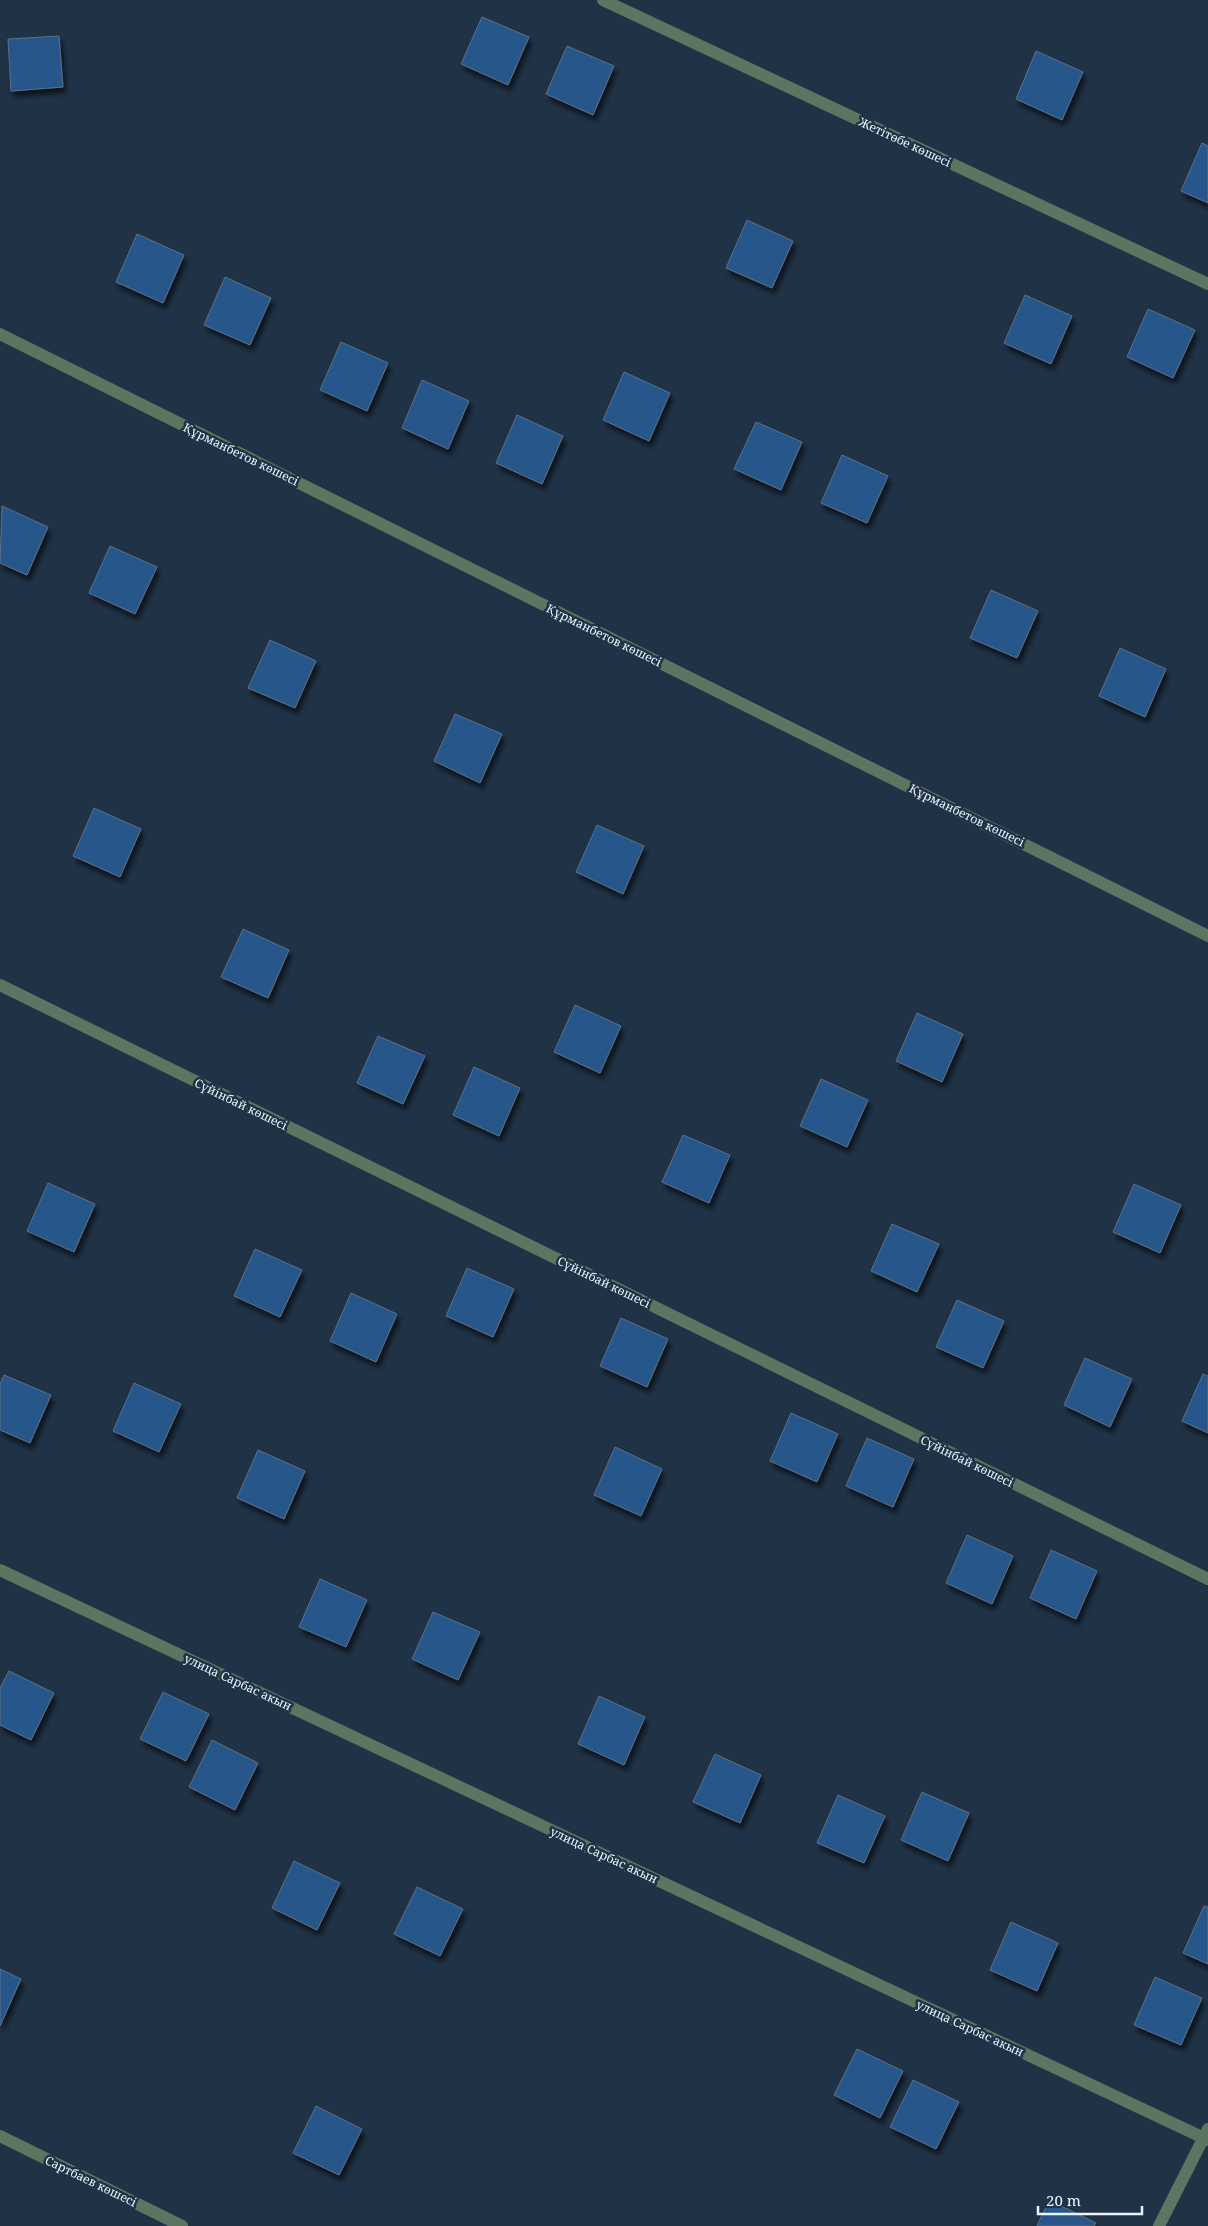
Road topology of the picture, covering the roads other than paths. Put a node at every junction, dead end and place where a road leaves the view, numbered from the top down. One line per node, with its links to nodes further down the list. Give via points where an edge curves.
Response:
1 (603, 0): 2 (street, Жетітөбе көшесі)
2 (1208, 284)
3 (0, 334): 4 (street, Құрманбетов көшесі)
4 (1208, 936)
5 (0, 985): 7 (street, Сүйінбай көшесі)
6 (0, 1570): 8 (street, улица Сарбас акын)
7 (1208, 1580)
8 (1207, 2135): 11 (street)
9 (0, 2136): 10 (street, Сартбаев көшесі)
10 (182, 2226)
11 (1159, 2226)

